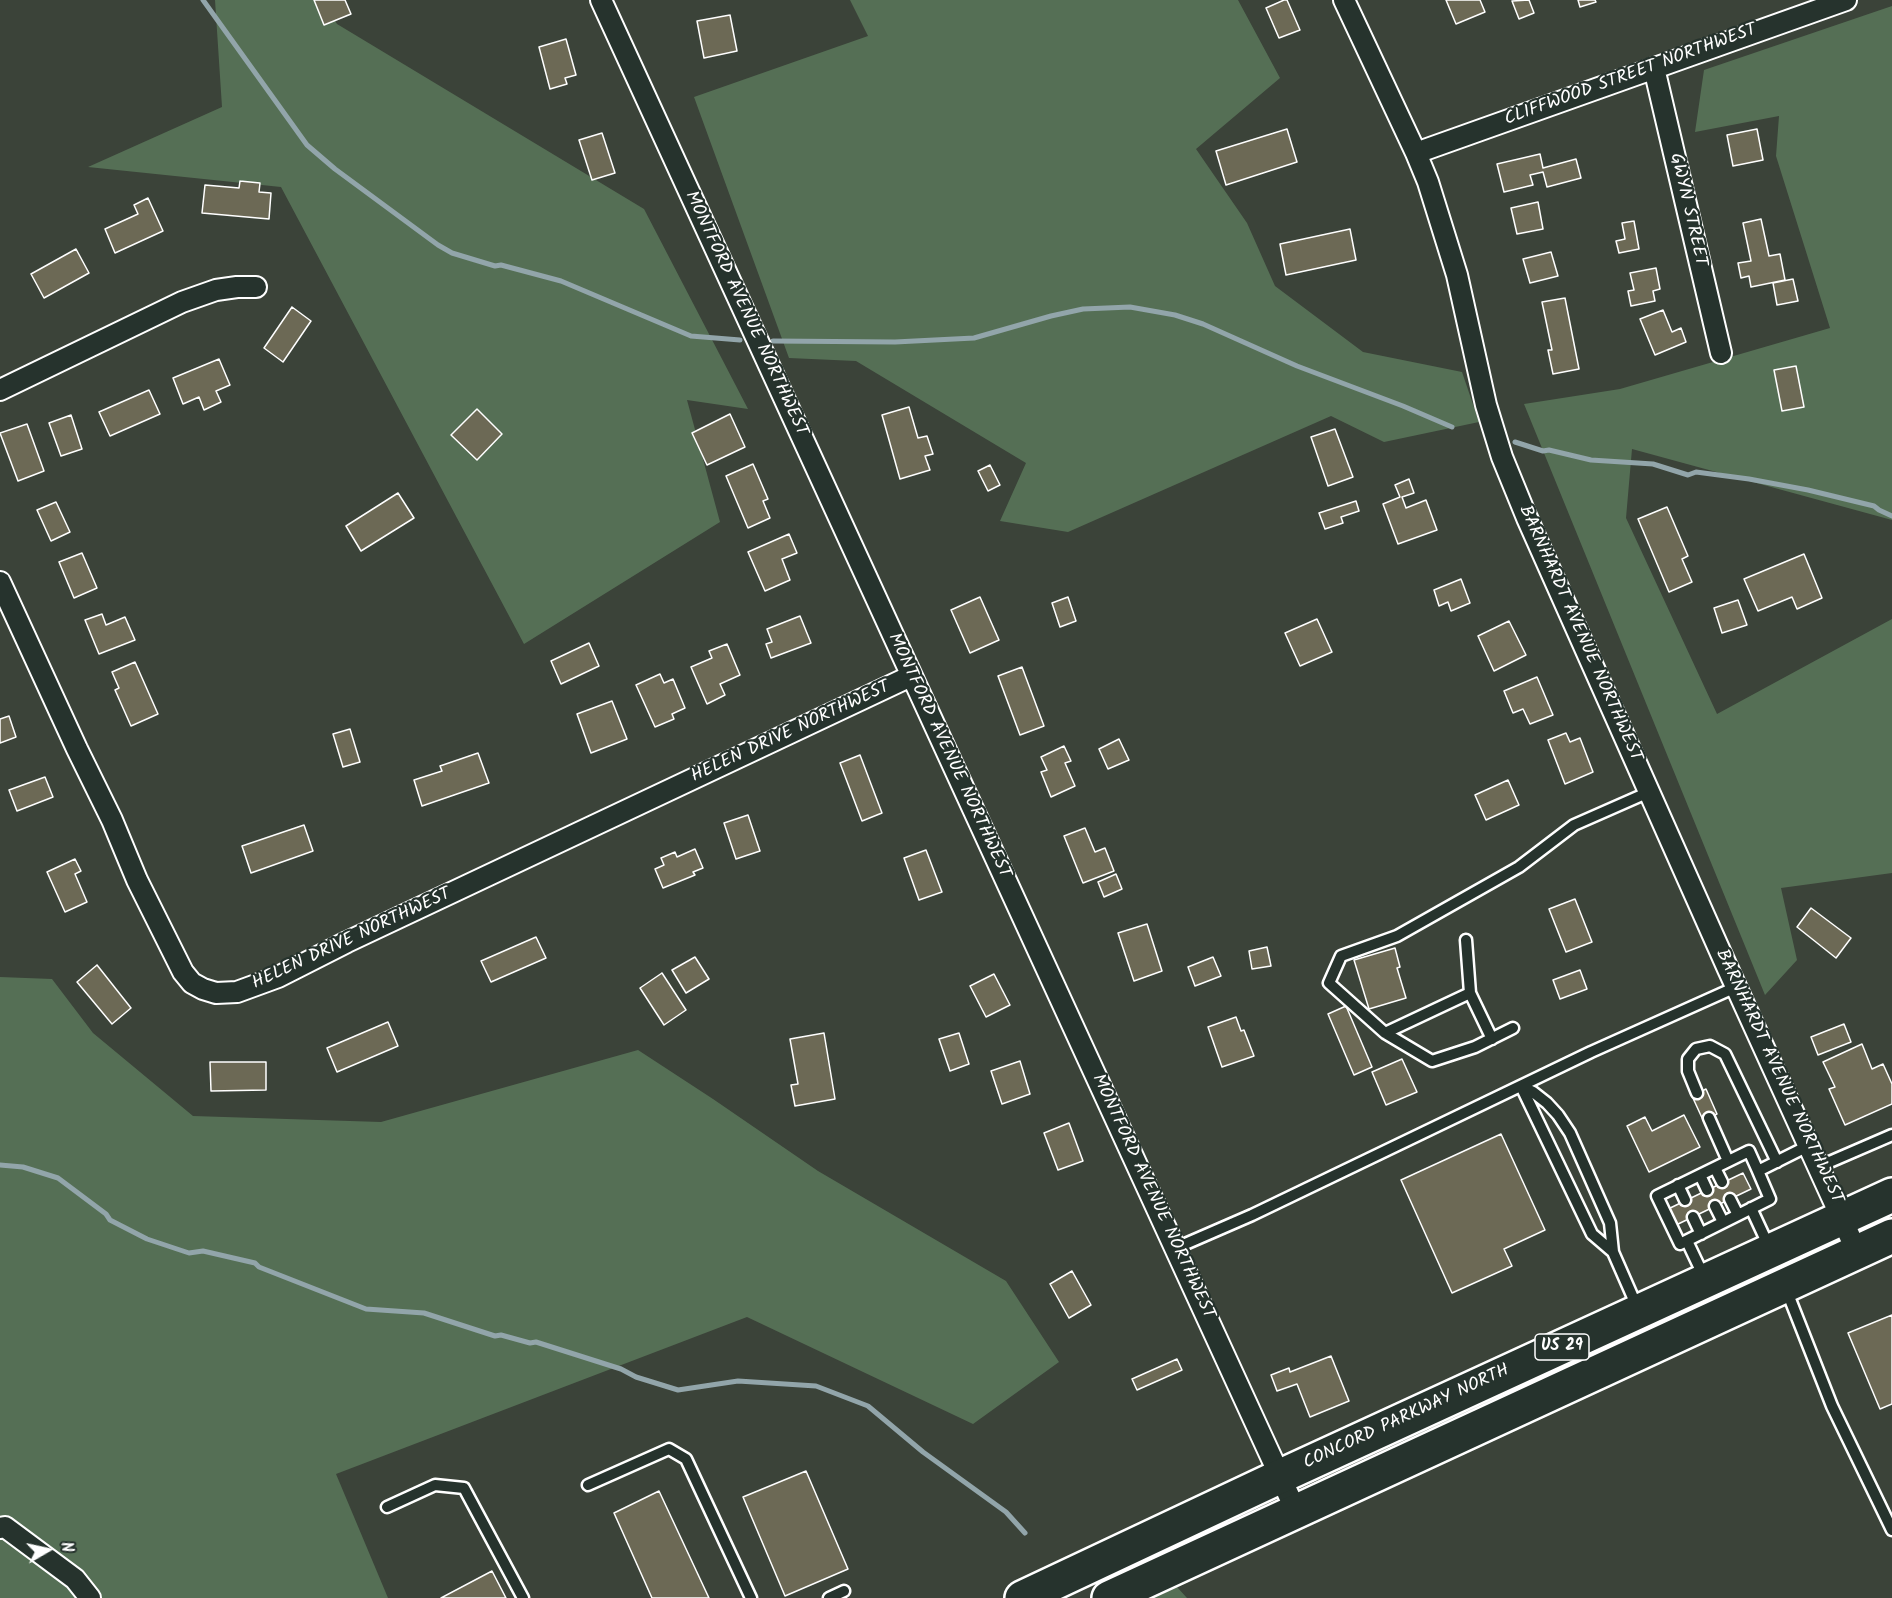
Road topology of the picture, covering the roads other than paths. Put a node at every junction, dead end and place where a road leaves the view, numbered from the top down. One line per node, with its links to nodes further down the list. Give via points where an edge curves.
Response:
1 (601, 0): 10 (street, MONTFORD AVENUE NORTHWEST)
2 (1344, 0): 5 (street, BARNHARDT AVENUE NORTHWEST)
3 (1846, 0): 4 (street, CLIFFWOOD STREET NORTHWEST)
4 (1654, 68): 5 (street, CLIFFWOOD STREET NORTHWEST); 7 (street, GWYN STREET)
5 (1416, 153): 11 (street, BARNHARDT AVENUE NORTHWEST, via 1457,275 1502,458)
6 (256, 286): 8 (street, via 216,290 182,302)
7 (1721, 353)
8 (0, 390)
9 (0, 582): 10 (street, HELEN DRIVE NORTHWEST, via 183,972 192,983 216,993 237,992 278,977)
10 (911, 676): 44 (street, MONTFORD AVENUE NORTHWEST)
11 (1648, 792): 13 (street, BARNHARDT AVENUE NORTHWEST); 16 (lane, via 1574,825 1519,867 1397,936 1341,956 1329,983)
12 (1466, 940): 14 (lane)
13 (1736, 987): 18 (lane); 22 (street, BARNHARDT AVENUE NORTHWEST)
14 (1470, 993): 16 (lane); 17 (lane)
15 (1513, 1028): 17 (lane)
16 (1385, 1033): 17 (lane, via 1432,1061)
17 (1492, 1039)
18 (1521, 1086): 44 (lane); 46 (lane, via 1592,1234); 46 (lane, via 1547,1103 1570,1132 1610,1223)
19 (1697, 1093): 24 (lane, via 1688,1071 1688,1059 1696,1049 1710,1046 1725,1054)
20 (1709, 1118): 23 (lane)
21 (1892, 1135): 25 (lane)
22 (1809, 1146): 24 (lane); 25 (street, BARNHARDT AVENUE NORTHWEST)
23 (1728, 1161): 26 (lane); 27 (lane, via 1749,1151)
24 (1777, 1162): 27 (lane)
25 (1818, 1167): 39 (street, BARNHARDT AVENUE NORTHWEST)
26 (1715, 1168): 28 (lane); 29 (lane)
27 (1758, 1171): 36 (lane, via 1770,1199)
28 (1700, 1175): 30 (lane); 31 (lane)
29 (1722, 1182)
30 (1678, 1185): 34 (lane); 43 (lane, via 1657,1196 1680,1244)
31 (1707, 1190)
32 (1892, 1195): 39 (highway, CONCORD PARKWAY NORTH / US 29)
33 (1730, 1199): 37 (lane)
34 (1685, 1200)
35 (1715, 1206): 40 (lane)
36 (1751, 1208): 37 (lane); 45 (lane)
37 (1738, 1215): 40 (lane)
38 (1693, 1217): 41 (lane)
39 (1842, 1218): 45 (highway, CONCORD PARKWAY NORTH / US 29); 47 (street, BARNHARDT AVENUE NORTHWEST)
40 (1723, 1222): 41 (lane)
41 (1701, 1234): 43 (lane)
42 (1892, 1236): 47 (highway, CONCORD PARKWAY NORTH / US 29)
43 (1688, 1241): 48 (lane)
44 (1176, 1248): 51 (street, MONTFORD AVENUE NORTHWEST)
45 (1771, 1251): 48 (highway, CONCORD PARKWAY NORTH / US 29)
46 (1612, 1252): 50 (lane)
47 (1857, 1252): 49 (highway, CONCORD PARKWAY NORTH / US 29)
48 (1706, 1281): 50 (highway, CONCORD PARKWAY NORTH / US 29)
49 (1785, 1286): 54 (highway, CONCORD PARKWAY NORTH / US 29); 56 (lane, via 1832,1407)
50 (1639, 1311): 51 (highway, CONCORD PARKWAY NORTH / US 29)
51 (1281, 1476): 54 (street, MONTFORD AVENUE NORTHWEST); 62 (highway, CONCORD PARKWAY NORTH / US 29)
52 (588, 1485): 60 (lane, via 669,1449 686,1459)
53 (387, 1507): 59 (lane, via 435,1485 464,1488)
54 (1296, 1511): 63 (highway, CONCORD PARKWAY NORTH / US 29)
55 (0, 1528): 58 (street, via 5,1527 75,1579)
56 (1892, 1530)
57 (844, 1591): 61 (lane)
58 (90, 1598)
59 (523, 1598)
60 (750, 1598)
61 (829, 1598)
62 (1022, 1598)
63 (1109, 1598)

